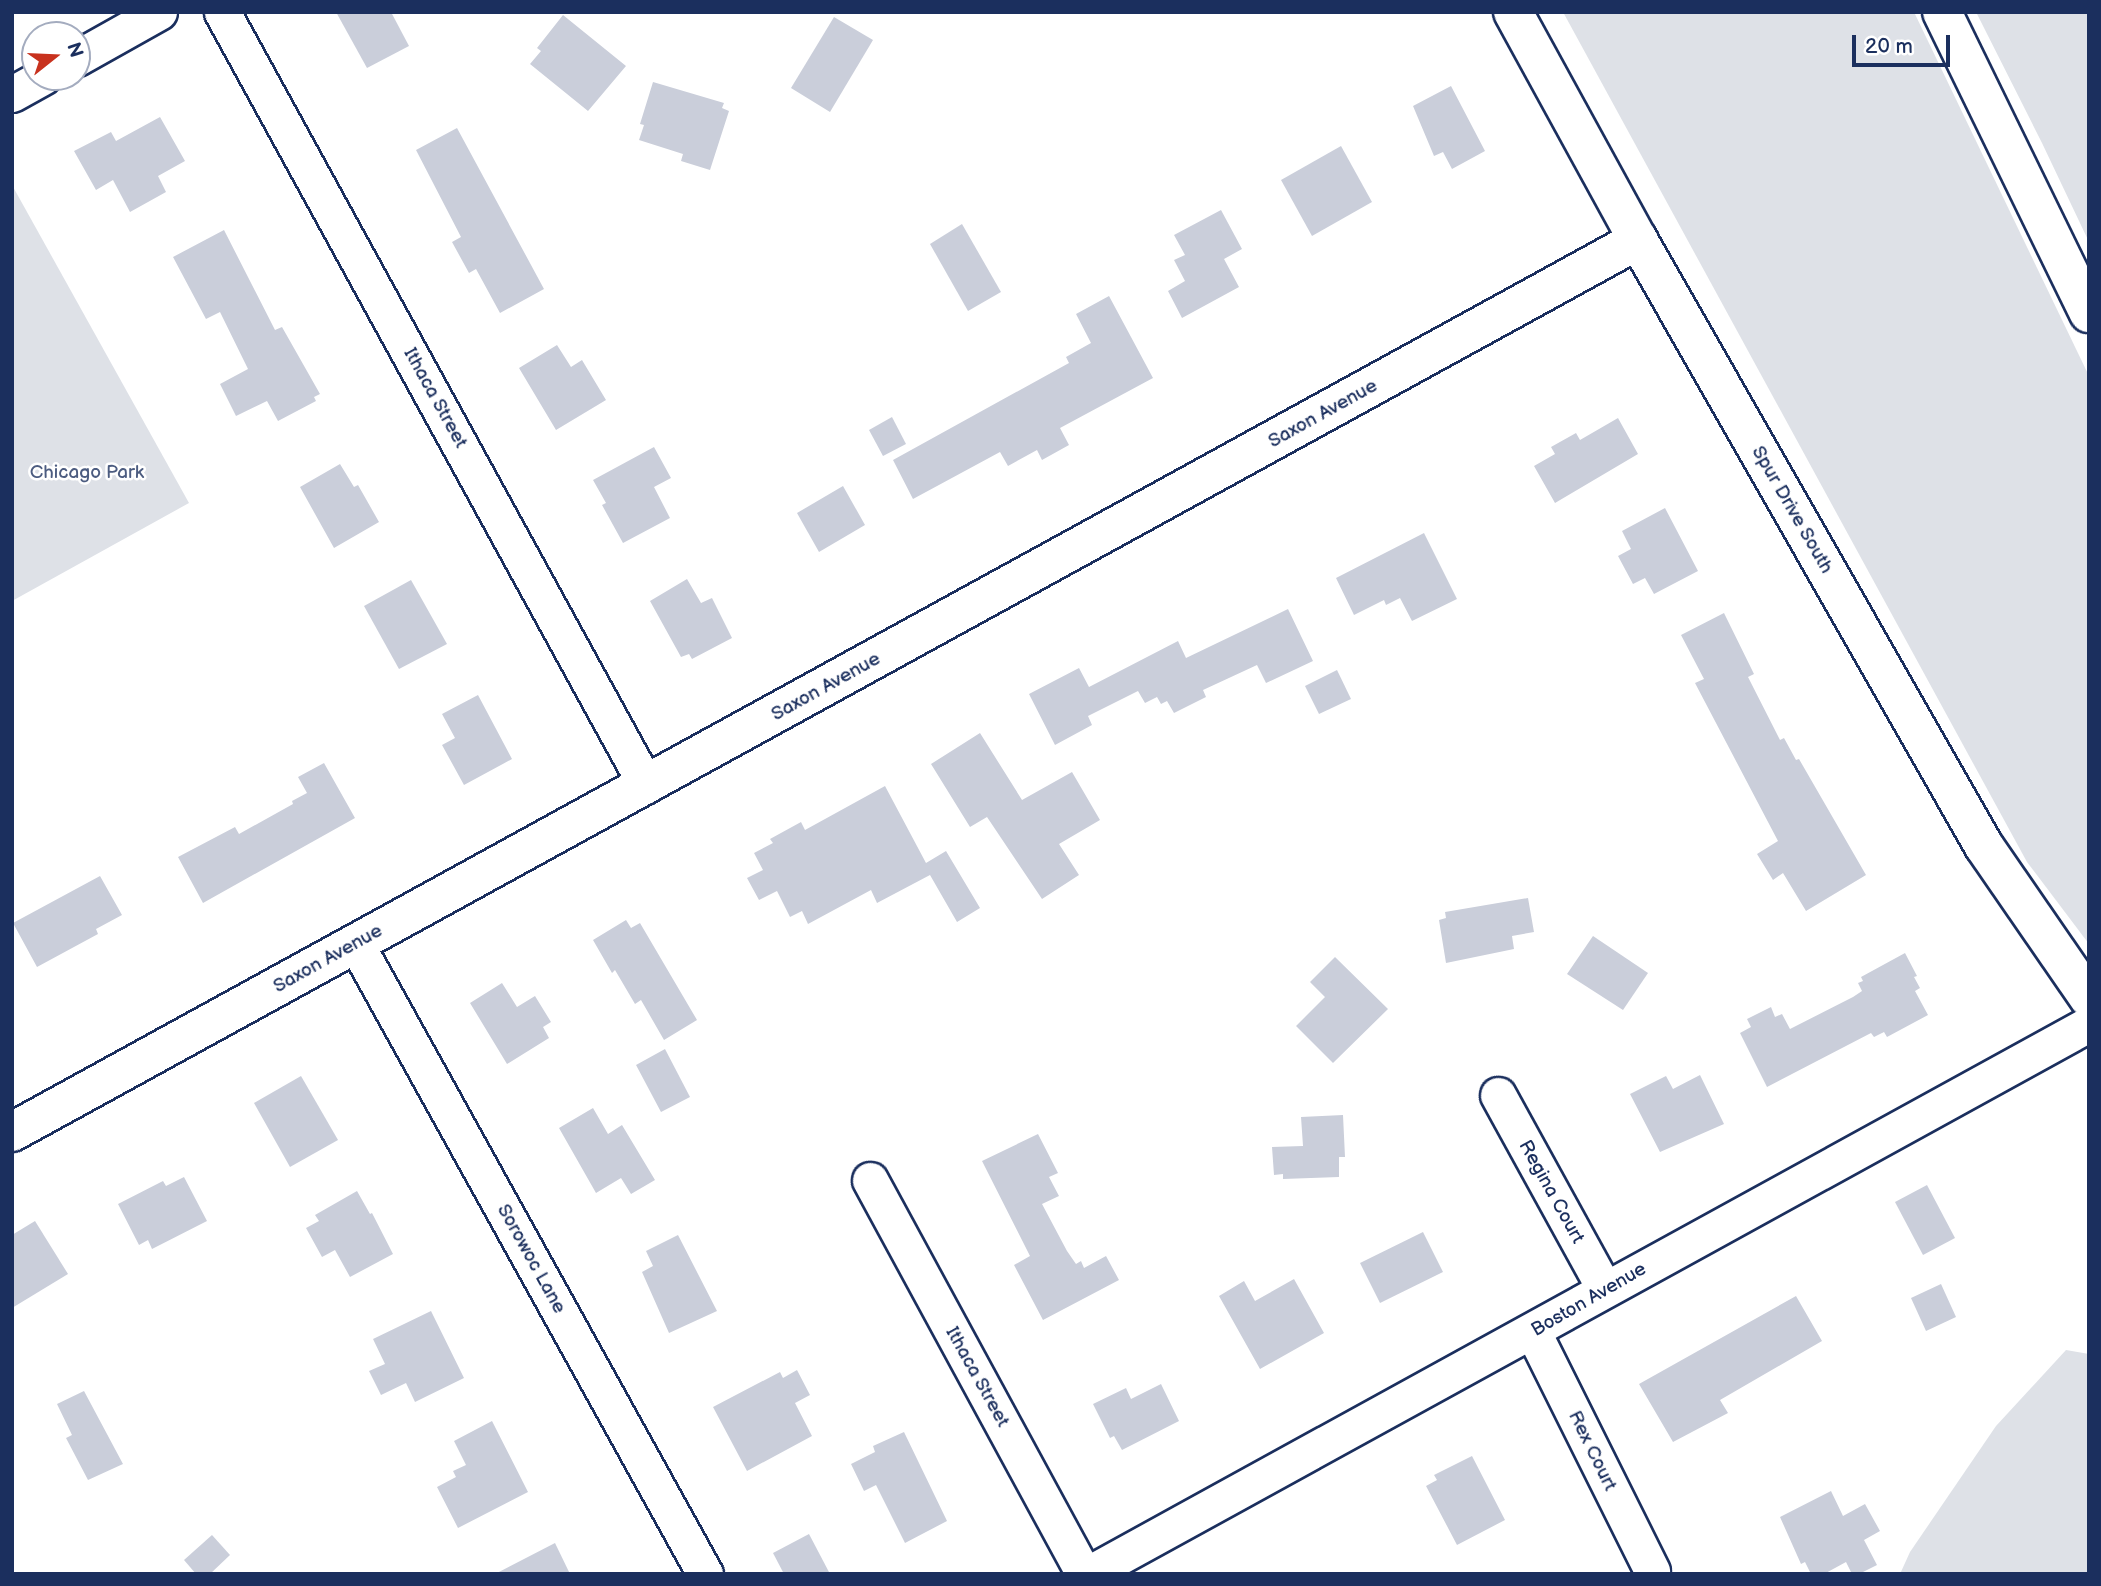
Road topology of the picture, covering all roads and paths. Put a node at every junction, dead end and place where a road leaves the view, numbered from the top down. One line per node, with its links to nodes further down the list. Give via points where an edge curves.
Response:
1 (159, 12): 5 (street)
2 (222, 12): 8 (street, Ithaca Street)
3 (1513, 12): 6 (main road, Spur Drive South)
4 (1942, 12): 7 (main road)
5 (91, 50)
6 (1637, 240): 8 (main road, Saxon Avenue); 10 (main road, Spur Drive South, via 1984,846)
7 (2089, 313)
8 (646, 785): 9 (main road, Saxon Avenue)
9 (356, 944): 13 (main road, Saxon Avenue); 18 (street, Sorowoc Lane)
10 (2089, 998)
11 (2089, 1024): 15 (street, Boston Avenue)
12 (1498, 1095): 15 (street, Regina Court)
13 (12, 1132)
14 (870, 1180): 19 (street, Ithaca Street)
15 (1604, 1288): 16 (street, Boston Avenue)
16 (1533, 1332): 17 (street, Rex Court); 19 (street, Boston Avenue)
17 (1652, 1571)
18 (705, 1574)
19 (1086, 1574)

